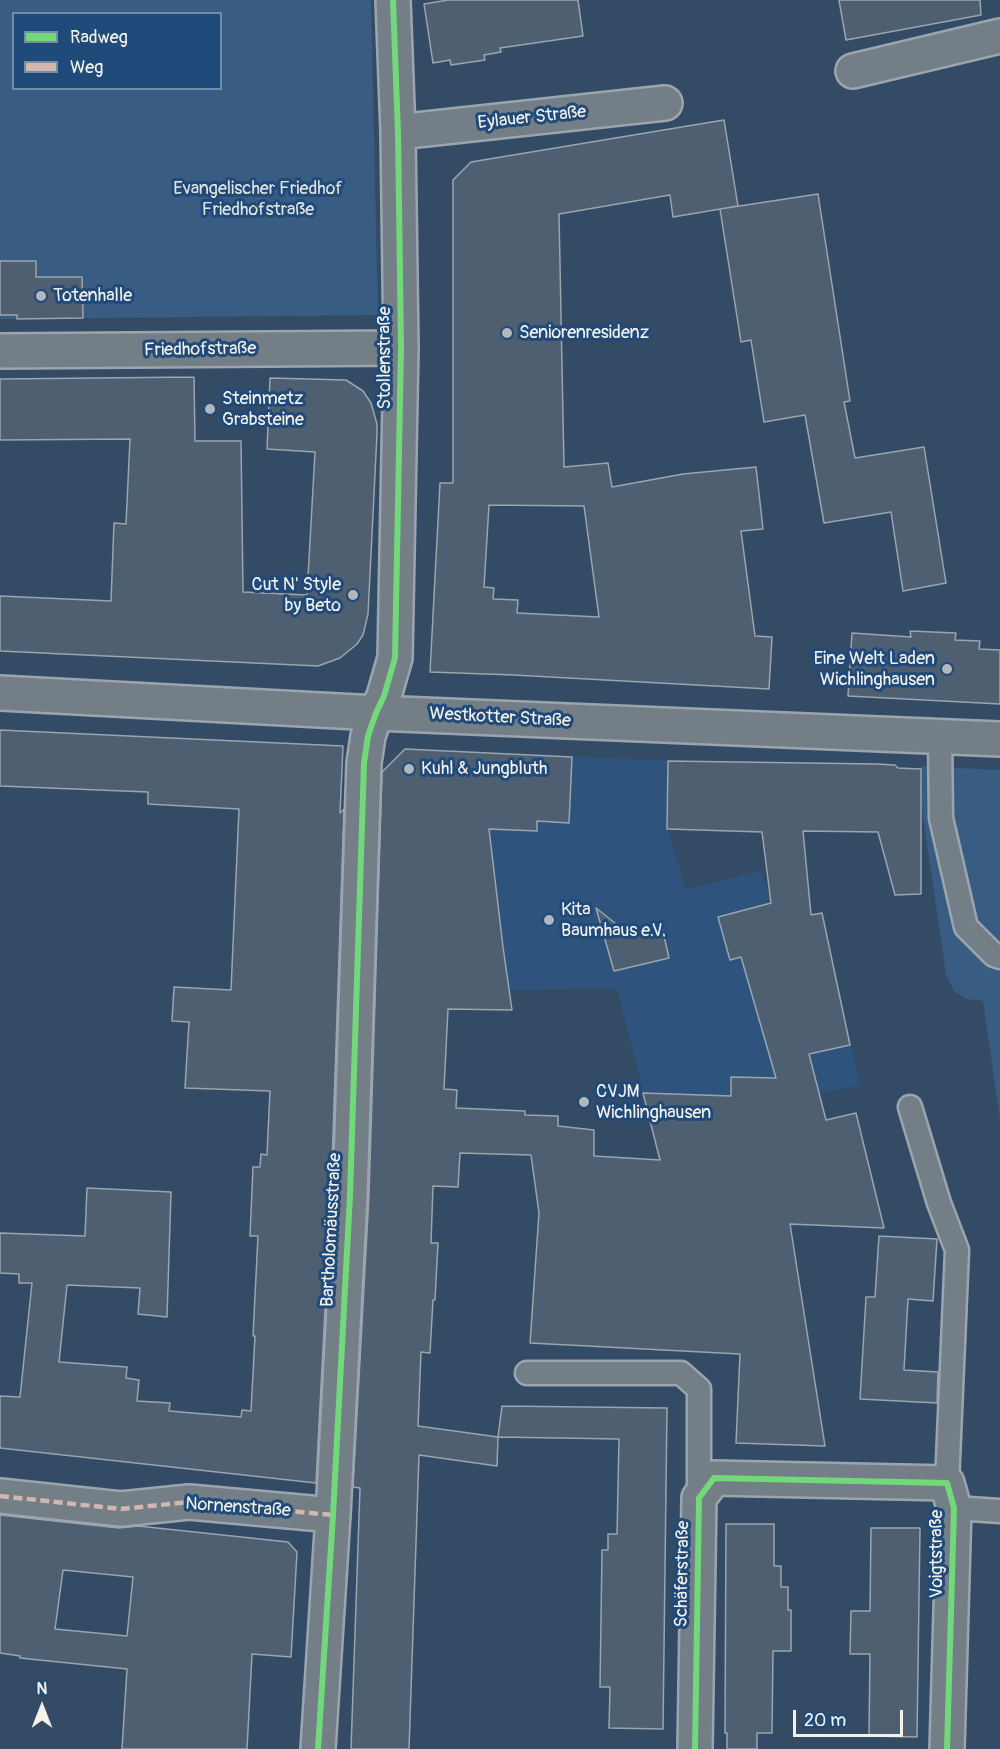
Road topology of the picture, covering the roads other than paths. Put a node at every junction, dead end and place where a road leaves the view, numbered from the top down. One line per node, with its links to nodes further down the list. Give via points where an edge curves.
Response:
1 (393, 0): 5 (street, Stollenstraße)
2 (1000, 36): 3 (street)
3 (853, 71)
4 (665, 103): 5 (street, Eylauer Straße)
5 (398, 132): 6 (street, Stollenstraße)
6 (400, 348): 7 (street, Friedhofstraße); 9 (street, Stollenstraße, via 395,658)
7 (0, 351)
8 (0, 693): 9 (street, Westkotter Straße)
9 (376, 713): 10 (street, Westkotter Straße); 20 (street, Bartholomäusstraße, via 364,763 350,1195)
10 (940, 736): 11 (street, Westkotter Straße); 12 (lane, via 941,818 966,927)
11 (1000, 739)
12 (1000, 957)
13 (910, 1107): 17 (lane, via 957,1250)
14 (527, 1373): 18 (lane, via 681,1373 699,1389)
15 (824, 1479): 17 (street, Voigtstraße); 18 (street, Schäferstraße, via 714,1478)
16 (0, 1496): 20 (street, Nornenstraße, via 121,1509 189,1502)
17 (950, 1496): 19 (lane); 23 (street, Voigtstraße)
18 (699, 1498): 22 (street, Schäferstraße)
19 (1000, 1511)
20 (333, 1515): 21 (street, Bartholomäusstraße)
21 (318, 1749)
22 (695, 1749)
23 (947, 1749)

